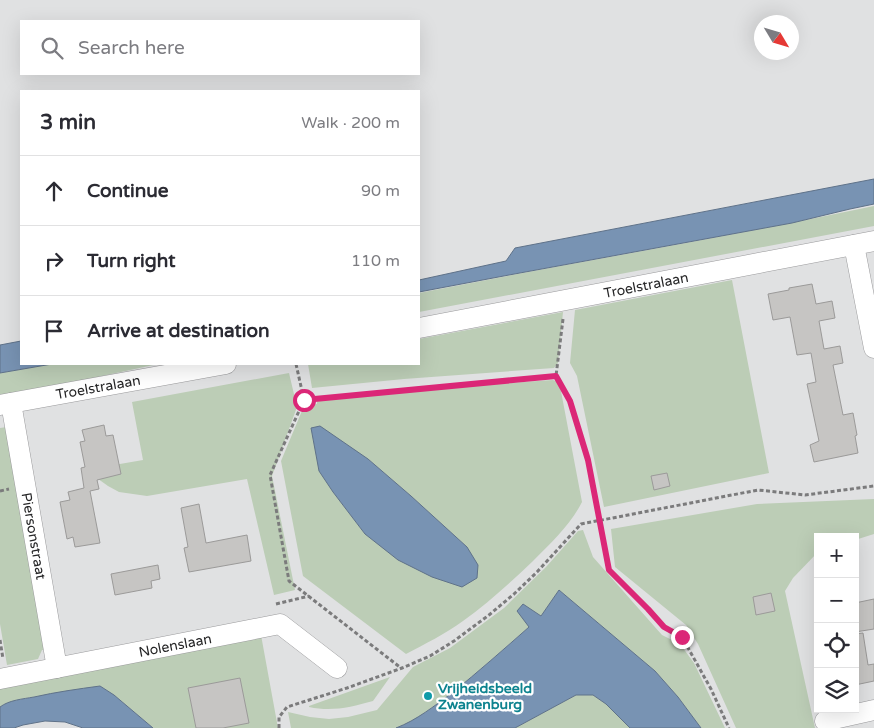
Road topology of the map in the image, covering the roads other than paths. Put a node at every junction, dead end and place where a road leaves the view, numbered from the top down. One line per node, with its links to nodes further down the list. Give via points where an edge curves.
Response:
1 (874, 241): 2 (street, Troelstralaan)
2 (854, 245): 3 (street, Troelstralaan); 4 (street)
3 (420, 328)
4 (874, 348)
5 (220, 365): 6 (street, Troelstralaan)
6 (6, 404): 7 (street, Piersonstraat)
7 (57, 668): 8 (street, Nolenslaan, via 280,624); 9 (street, Nolenslaan)
8 (337, 668)
9 (0, 679)
10 (874, 710): 11 (street)
11 (825, 721)

